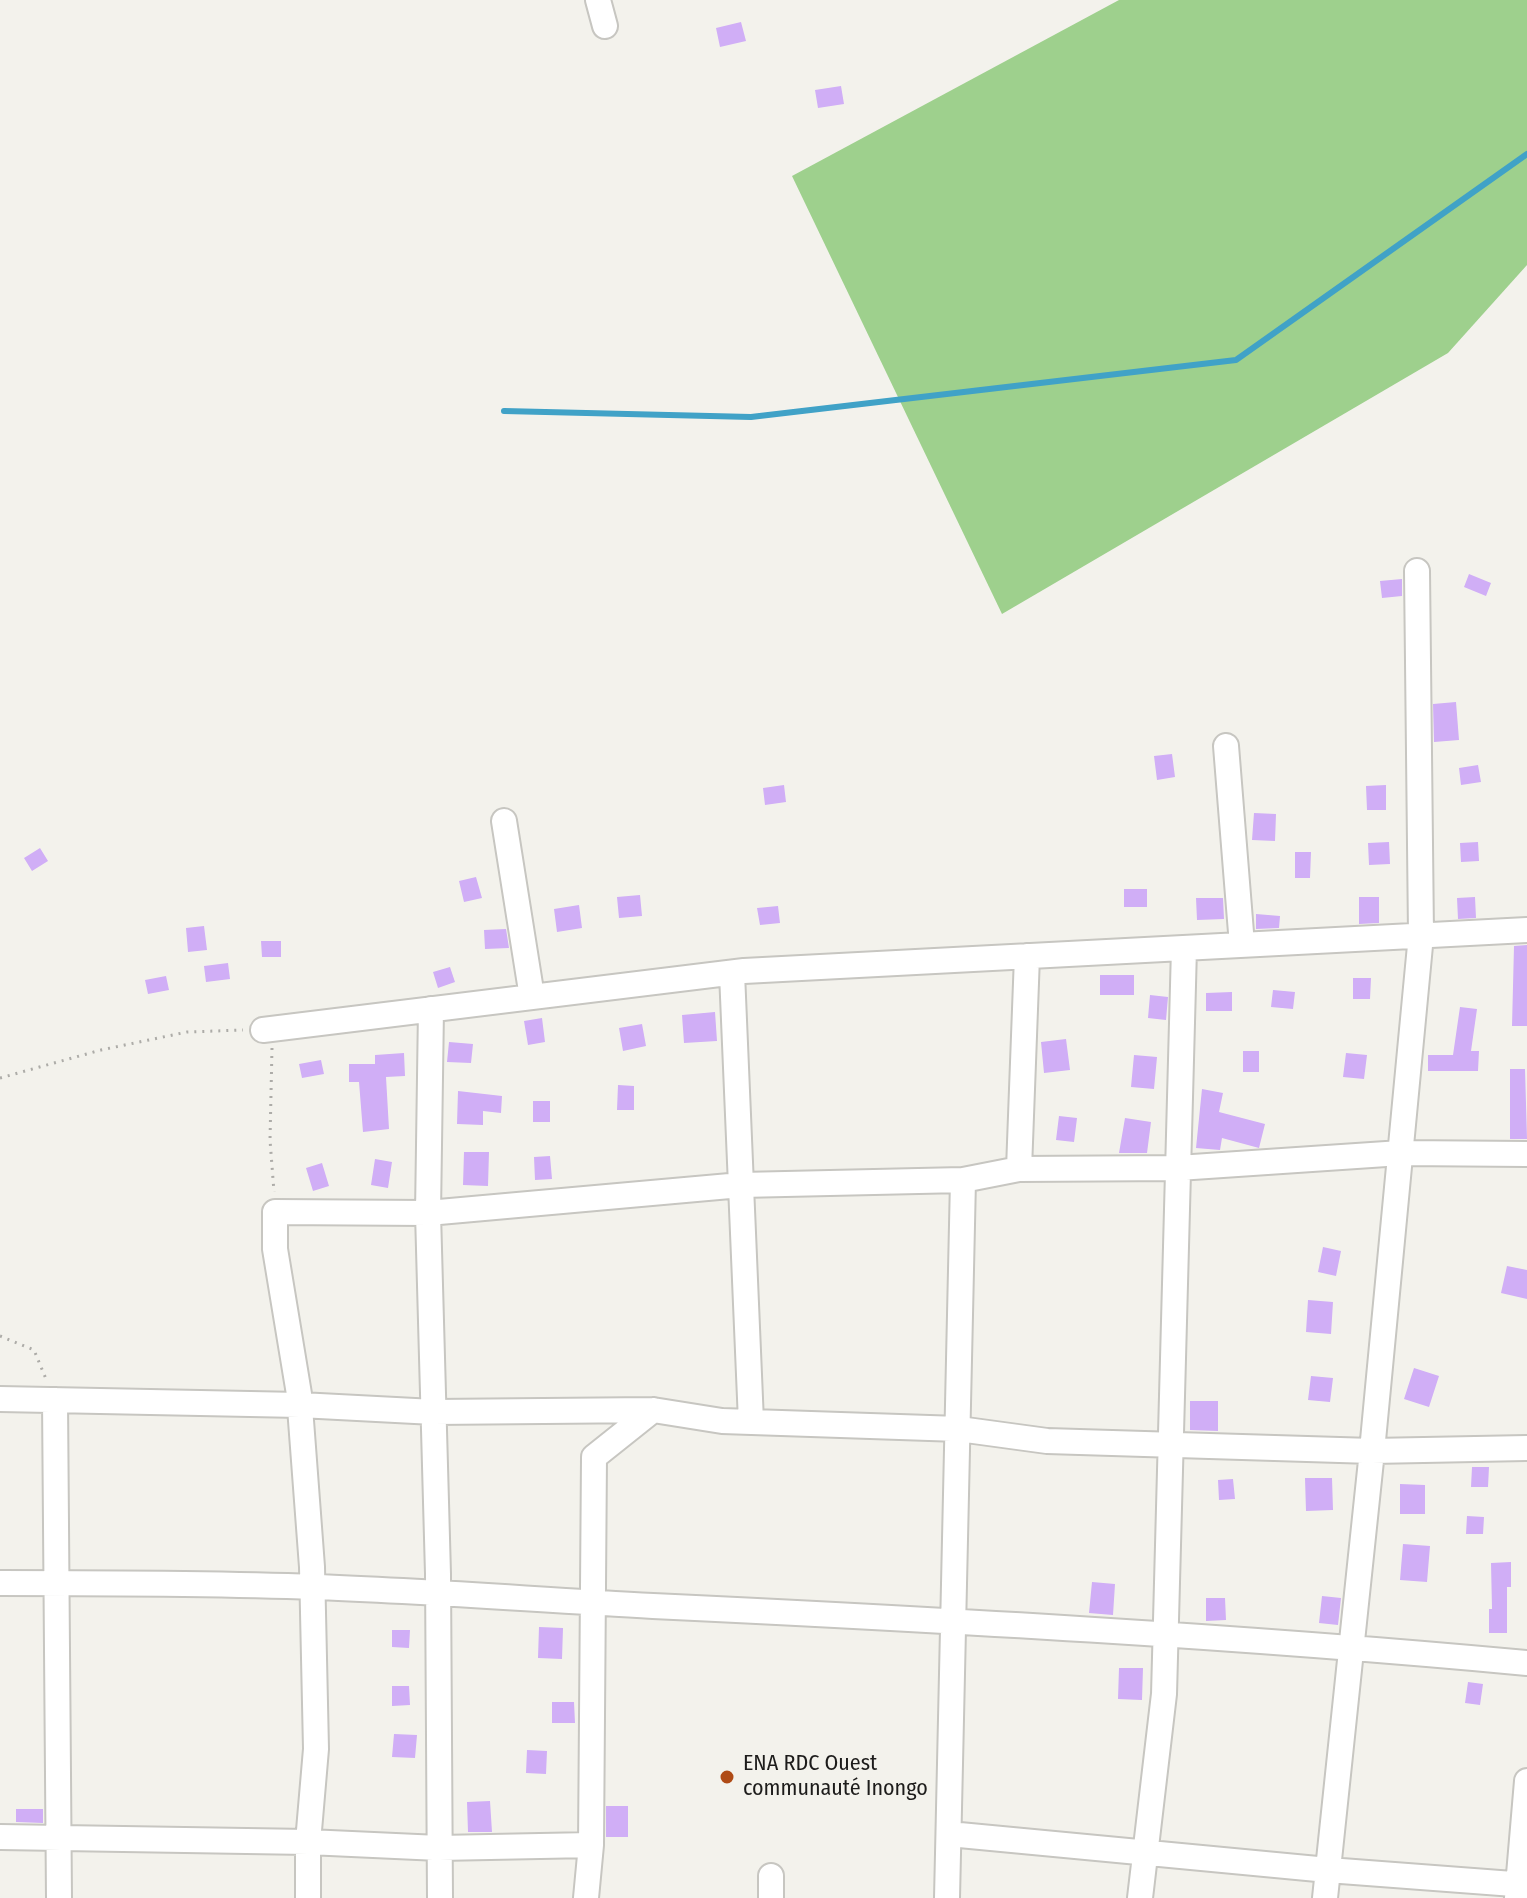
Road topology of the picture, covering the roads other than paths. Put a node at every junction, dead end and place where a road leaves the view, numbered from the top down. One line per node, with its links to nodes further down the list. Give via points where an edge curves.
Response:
1 (598, 0): 2 (street)
2 (605, 26)
3 (1417, 571): 7 (street)
4 (1226, 746): 8 (street)
5 (504, 821): 12 (street)
6 (1527, 930): 7 (street)
7 (1421, 935): 8 (street); 15 (street)
8 (1242, 945): 9 (street)
9 (1184, 948): 10 (street); 17 (street)
10 (1027, 956): 11 (street); 18 (street)
11 (732, 973): 12 (street); 20 (street)
12 (532, 997): 13 (street)
13 (431, 1009): 14 (street); 21 (street)
14 (268, 1029)
15 (1401, 1153): 16 (street); 17 (street); 31 (street)
16 (1527, 1154)
17 (1178, 1168): 18 (street); 29 (street)
18 (1019, 1169): 19 (street)
19 (963, 1180): 20 (street); 28 (street)
20 (741, 1185): 21 (street); 27 (street)
21 (428, 1213): 24 (street, via 275,1212 275,1249); 26 (street)
22 (0, 1399): 23 (street)
23 (55, 1400): 24 (street); 33 (street)
24 (300, 1405): 26 (street); 34 (street)
25 (653, 1410): 26 (street); 27 (street); 36 (street, via 594,1457)
26 (434, 1412): 35 (street)
27 (751, 1422): 28 (street)
28 (959, 1429): 29 (street, via 1047,1441); 37 (street)
29 (1171, 1446): 31 (street); 38 (street)
30 (1527, 1448): 31 (street)
31 (1372, 1451): 39 (street)
32 (0, 1583): 33 (street)
33 (56, 1583): 34 (street); 44 (street)
34 (312, 1587): 35 (street); 45 (street, via 316,1749)
35 (438, 1592): 36 (street); 47 (street)
36 (592, 1603): 37 (street); 46 (street)
37 (954, 1621): 38 (street); 42 (street)
38 (1166, 1635): 39 (street); 48 (street)
39 (1351, 1647): 40 (street); 49 (street)
40 (1527, 1663)
41 (1527, 1781): 50 (street)
42 (949, 1834): 48 (street); 55 (street)
43 (0, 1837): 44 (street)
44 (57, 1838): 45 (street); 51 (street)
45 (308, 1842): 47 (street); 52 (street)
46 (591, 1845): 47 (street); 54 (street)
47 (439, 1848): 53 (street)
48 (1145, 1853): 49 (street); 56 (street)
49 (1328, 1870): 50 (street); 57 (street)
50 (1521, 1889)
51 (59, 1898)
52 (308, 1898)
53 (440, 1898)
54 (586, 1898)
55 (947, 1898)
56 (1140, 1898)
57 (1325, 1898)

